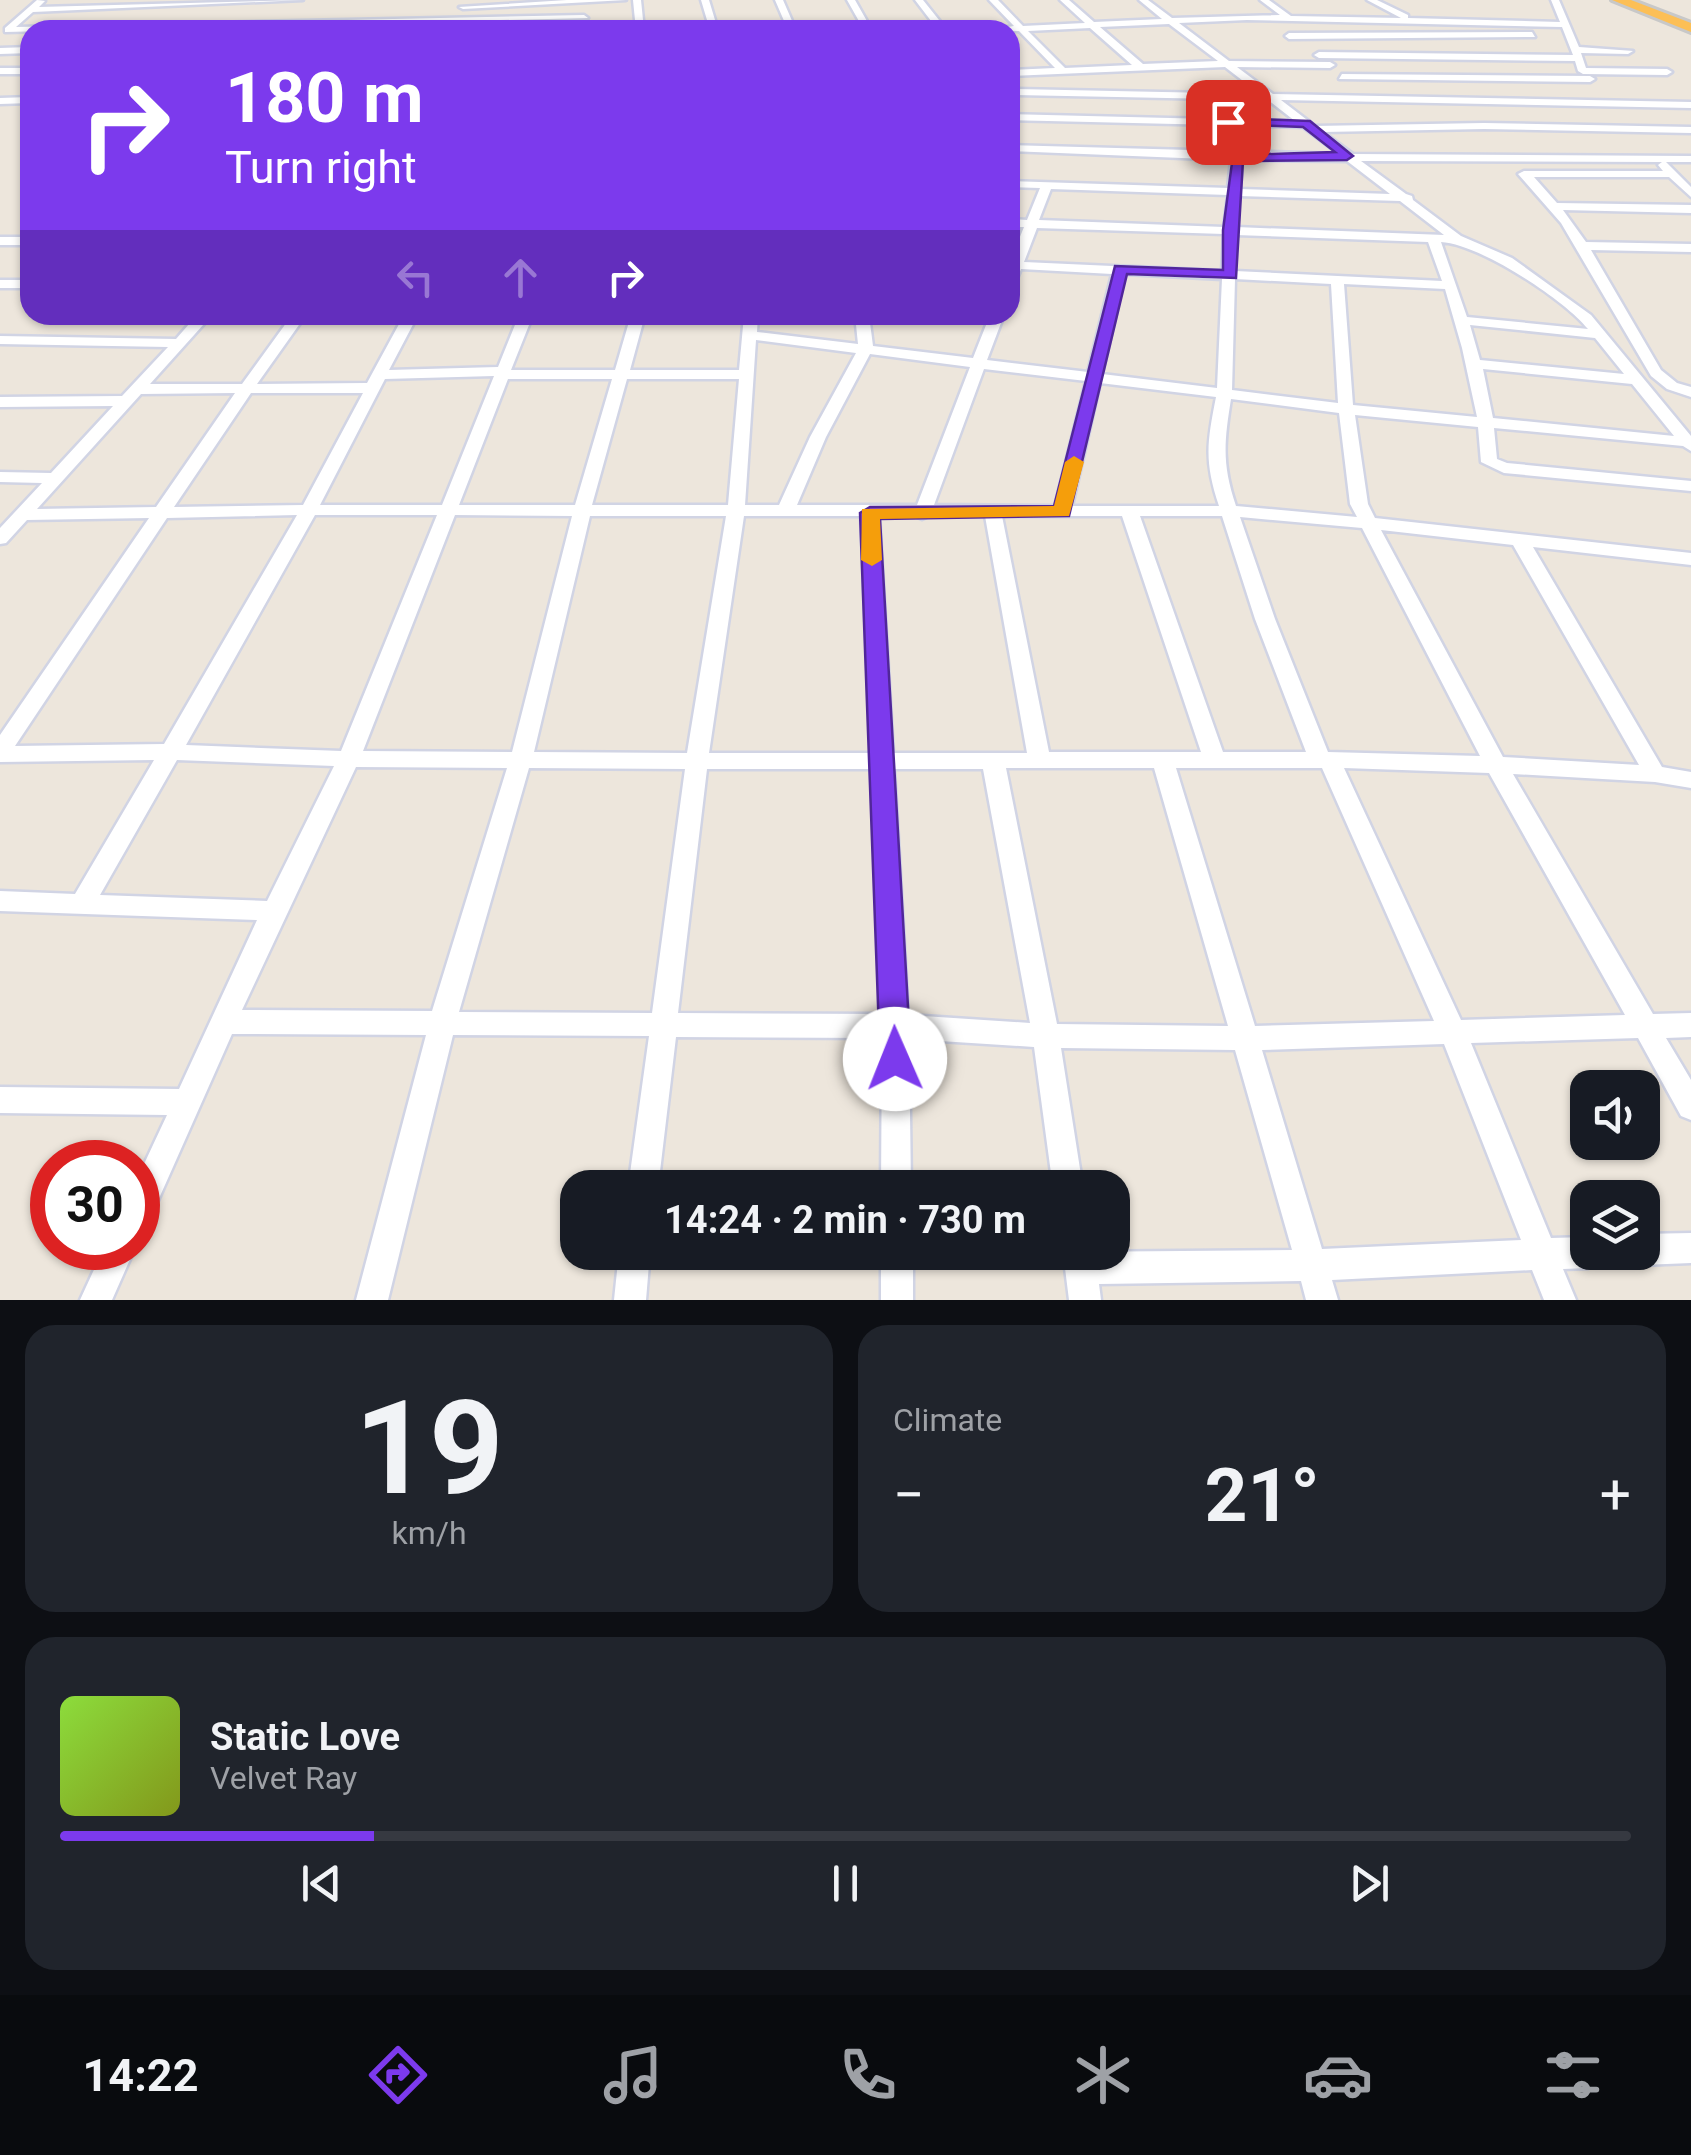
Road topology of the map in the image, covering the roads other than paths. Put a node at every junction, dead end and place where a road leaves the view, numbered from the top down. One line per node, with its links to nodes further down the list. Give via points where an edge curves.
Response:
1 (43, 0): 23 (street)
2 (113, 0): 22 (street)
3 (176, 0): 19 (street)
4 (300, 0): 16 (street)
5 (622, 0): 15 (street)
6 (919, 0): 38 (street)
7 (993, 0): 39 (street)
8 (1064, 0): 42 (street)
9 (1143, 0): 40 (street)
10 (1264, 0): 29 (street)
11 (1404, 0): 17 (street)
12 (1555, 0): 46 (street)
13 (1619, 0): 43 (highway)
14 (1637, 0): 43 (highway)
15 (582, 1): 20 (street); 27 (street)
16 (240, 2): 19 (street)
17 (1375, 2): 31 (street)
18 (1311, 5): 30 (street)
19 (165, 6): 22 (street); 35 (street)
20 (449, 8)
21 (1232, 8): 26 (street)
22 (104, 9): 23 (street); 34 (street)
23 (32, 10): 32 (street)
24 (399, 10): 36 (street)
25 (1444, 10): 41 (street)
26 (1248, 17): 28 (street); 40 (street)
27 (584, 18): 37 (street)
28 (1263, 19): 29 (street); 47 (street)
29 (1290, 19): 30 (street)
30 (1321, 19): 31 (street)
31 (1410, 19): 41 (street); 48 (street)
32 (20, 20)
33 (20, 20): 45 (street, via 8,30)
34 (88, 20)
35 (144, 20)
36 (366, 20)
37 (437, 20)
38 (935, 20)
39 (1014, 20)
40 (1170, 20): 42 (street); 53 (street)
41 (1457, 20): 46 (street)
42 (1094, 23): 44 (street); 55 (street)
43 (1691, 25)
44 (1022, 28): 57 (street)
45 (20, 30)
46 (1567, 31): 48 (street); 50 (street)
47 (1289, 36): 48 (street); 51 (street)
48 (1440, 37): 52 (street)
49 (1628, 51): 50 (street)
50 (1576, 54): 52 (street); 60 (street)
51 (1319, 55): 52 (street); 54 (street)
52 (1472, 58): 62 (street)
53 (1227, 64): 54 (street); 55 (street); 65 (street)
54 (1330, 65): 61 (street)
55 (1140, 68): 56 (street)
56 (1090, 70): 57 (street); 64 (street)
57 (1063, 71): 59 (street)
58 (1667, 72): 60 (street)
59 (1020, 73)
60 (1587, 75): 62 (street); 68 (street)
61 (1342, 76): 62 (street); 66 (street)
62 (1498, 79): 67 (street)
63 (1020, 92): 64 (street)
64 (1080, 93): 65 (street); 71 (street)
65 (1268, 98): 66 (street); 72 (street)
66 (1364, 100): 67 (street); 73 (street)
67 (1530, 103): 68 (street); 74 (street)
68 (1613, 105): 69 (street); 75 (street)
69 (1691, 105)
70 (1020, 117): 71 (street)
71 (1072, 118): 72 (street)
72 (1309, 126): 73 (street); 79 (street)
73 (1387, 128): 74 (street)
74 (1558, 128): 75 (street)
75 (1640, 130): 76 (street)
76 (1691, 130)
77 (1020, 149): 78 (street)
78 (1064, 151): 80 (street); 85 (street)
79 (1347, 156): 80 (street); 81 (street); 88 (street)
80 (1237, 158): 86 (street)
81 (1659, 160): 82 (street); 83 (street)
82 (1691, 160)
83 (1672, 174): 87 (street); 89 (street, via 1524,174)
84 (1020, 184): 85 (street)
85 (1050, 185): 86 (street); 92 (street)
86 (1233, 192): 88 (street); 93 (street)
87 (1691, 194)
88 (1408, 198): 95 (street)
89 (1554, 206): 90 (street); 96 (street)
90 (1691, 209)
91 (1020, 223): 92 (street)
92 (1033, 224): 93 (street); 99 (street)
93 (1230, 230): 94 (street); 103 (street)
94 (1433, 238): 95 (street); 105 (street)
95 (1457, 239): 115 (street, via 1507,261)
96 (1584, 246): 97 (street); 129 (street, via 1650,364 1672,386)
97 (1672, 248): 98 (street); 101 (street)
98 (1691, 248)
99 (1020, 251)
100 (1020, 265): 102 (street)
101 (1691, 266)
102 (1120, 270): 103 (street); 125 (street)
103 (1231, 275): 104 (street); 130 (street)
104 (1337, 280): 105 (street); 133 (street)
105 (1451, 285): 106 (street)
106 (1459, 320): 115 (street); 121 (street)
107 (195, 325): 118 (street)
108 (292, 325): 128 (street)
109 (406, 325): 127 (street)
110 (522, 325): 122 (street)
111 (635, 325): 123 (street)
112 (750, 325): 116 (street)
113 (863, 325): 119 (street)
114 (993, 325): 120 (street)
115 (1602, 335): 126 (street)
116 (749, 336): 119 (street); 124 (street)
117 (0, 340): 118 (street)
118 (180, 343): 131 (street)
119 (866, 348): 120 (street); 146 (street)
120 (979, 364): 125 (street); 150 (street)
121 (1473, 364): 126 (street); 134 (street)
122 (503, 373): 123 (street); 127 (street); 145 (street)
123 (622, 374): 124 (street); 143 (street)
124 (746, 374): 140 (street)
125 (1095, 379): 130 (street); 147 (street)
126 (1639, 380): 135 (street)
127 (375, 381): 128 (street); 139 (street)
128 (244, 390): 131 (street); 142 (street)
129 (1691, 392)
130 (1224, 394): 133 (street); 144 (street, via 1214,445)
131 (130, 395): 132 (street); 137 (street)
132 (0, 402)
133 (1346, 410): 134 (street); 152 (street, via 1356,490)
134 (1488, 423): 135 (street); 138 (street, via 1490,462 1496,466)
135 (1687, 438)
136 (0, 477): 137 (street)
137 (54, 478): 151 (street)
138 (1691, 486)
139 (309, 510): 142 (street); 145 (street); 158 (street)
140 (736, 510): 143 (street); 146 (street); 164 (street)
141 (1129, 510): 144 (street); 147 (street); 162 (street)
142 (161, 511): 151 (street); 157 (street)
143 (582, 511): 145 (street); 160 (street)
144 (1229, 511): 152 (street); 163 (street)
145 (446, 512): 159 (street)
146 (784, 512): 148 (street)
147 (1062, 512): 149 (street)
148 (870, 513): 150 (street); 161 (street)
149 (994, 513): 150 (street); 167 (street)
150 (922, 514)
151 (20, 515): 153 (street)
152 (1369, 523): 154 (street); 168 (street)
153 (0, 539)
154 (1521, 542): 155 (street); 169 (street)
155 (1684, 559): 156 (street)
156 (1691, 578)
157 (0, 752): 158 (street)
158 (174, 752): 159 (street); 172 (street)
159 (349, 759): 160 (street); 173 (street)
160 (521, 759): 164 (street); 175 (street)
161 (881, 760): 164 (street); 165 (street); 177 (street)
162 (1215, 760): 163 (street); 166 (street)
163 (1324, 760): 168 (street); 180 (street)
164 (696, 761): 179 (street)
165 (993, 761): 167 (street); 181 (street)
166 (1163, 761): 167 (street); 182 (street)
167 (1040, 762)
168 (1498, 765): 169 (street); 178 (street)
169 (1675, 778): 170 (street)
170 (1691, 800)
171 (0, 900): 172 (street)
172 (82, 902): 173 (street)
173 (274, 911): 174 (street)
174 (224, 1022): 175 (street); 184 (street)
175 (442, 1024): 179 (street); 200 (street)
176 (1691, 1025): 178 (street)
177 (895, 1026): 179 (street); 181 (street); 188 (street)
178 (1646, 1026): 180 (street); 185 (street)
179 (662, 1027): 187 (street)
180 (1453, 1032): 182 (street); 193 (street)
181 (1046, 1036): 182 (street); 189 (street)
182 (1247, 1038): 194 (street)
183 (0, 1100): 184 (street)
184 (187, 1102): 186 (street)
185 (1691, 1107)
186 (160, 1162)
187 (645, 1170)
188 (896, 1170)
189 (1065, 1170)
190 (1691, 1248): 191 (street)
191 (1660, 1249)
192 (1570, 1252): 193 (street)
193 (1543, 1253): 194 (street); 204 (street)
194 (1312, 1266): 198 (street); 203 (street)
195 (110, 1270): 199 (street)
196 (634, 1270): 201 (street)
197 (897, 1270): 202 (street)
198 (1081, 1274)
199 (96, 1300)
200 (372, 1300)
201 (630, 1300)
202 (897, 1300)
203 (1322, 1300)
204 (1560, 1300)

